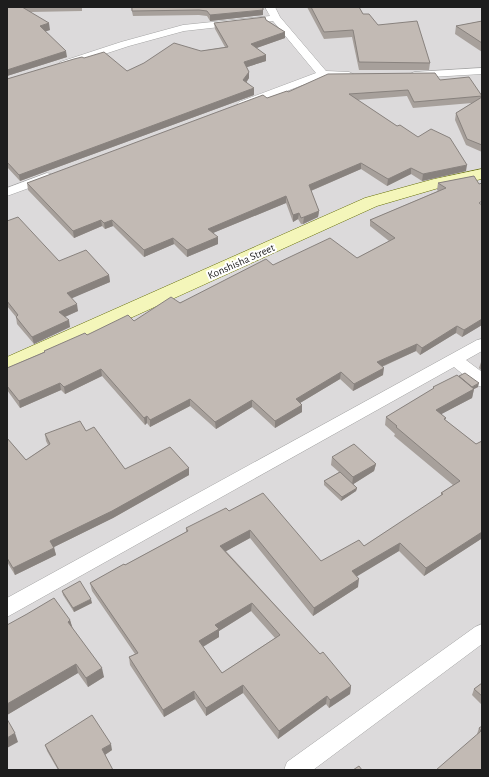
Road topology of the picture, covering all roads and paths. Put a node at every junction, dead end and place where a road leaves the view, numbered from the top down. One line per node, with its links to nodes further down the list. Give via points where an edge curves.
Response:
1 (270, 7): 2 (street)
2 (276, 18): 3 (street, via 183,28); 5 (street)
3 (51, 68)
4 (482, 71): 7 (street)
5 (323, 74): 6 (street); 8 (street)
6 (359, 75)
7 (406, 75)
8 (235, 107)
9 (58, 173): 11 (street)
10 (482, 174): 14 (street, Konshisha Street, via 431,184 371,202)
11 (7, 192)
12 (482, 344): 13 (street)
13 (454, 359): 15 (street); 16 (street)
14 (7, 366)
15 (482, 381)
16 (7, 608)
17 (482, 633): 18 (street)
18 (295, 770)

